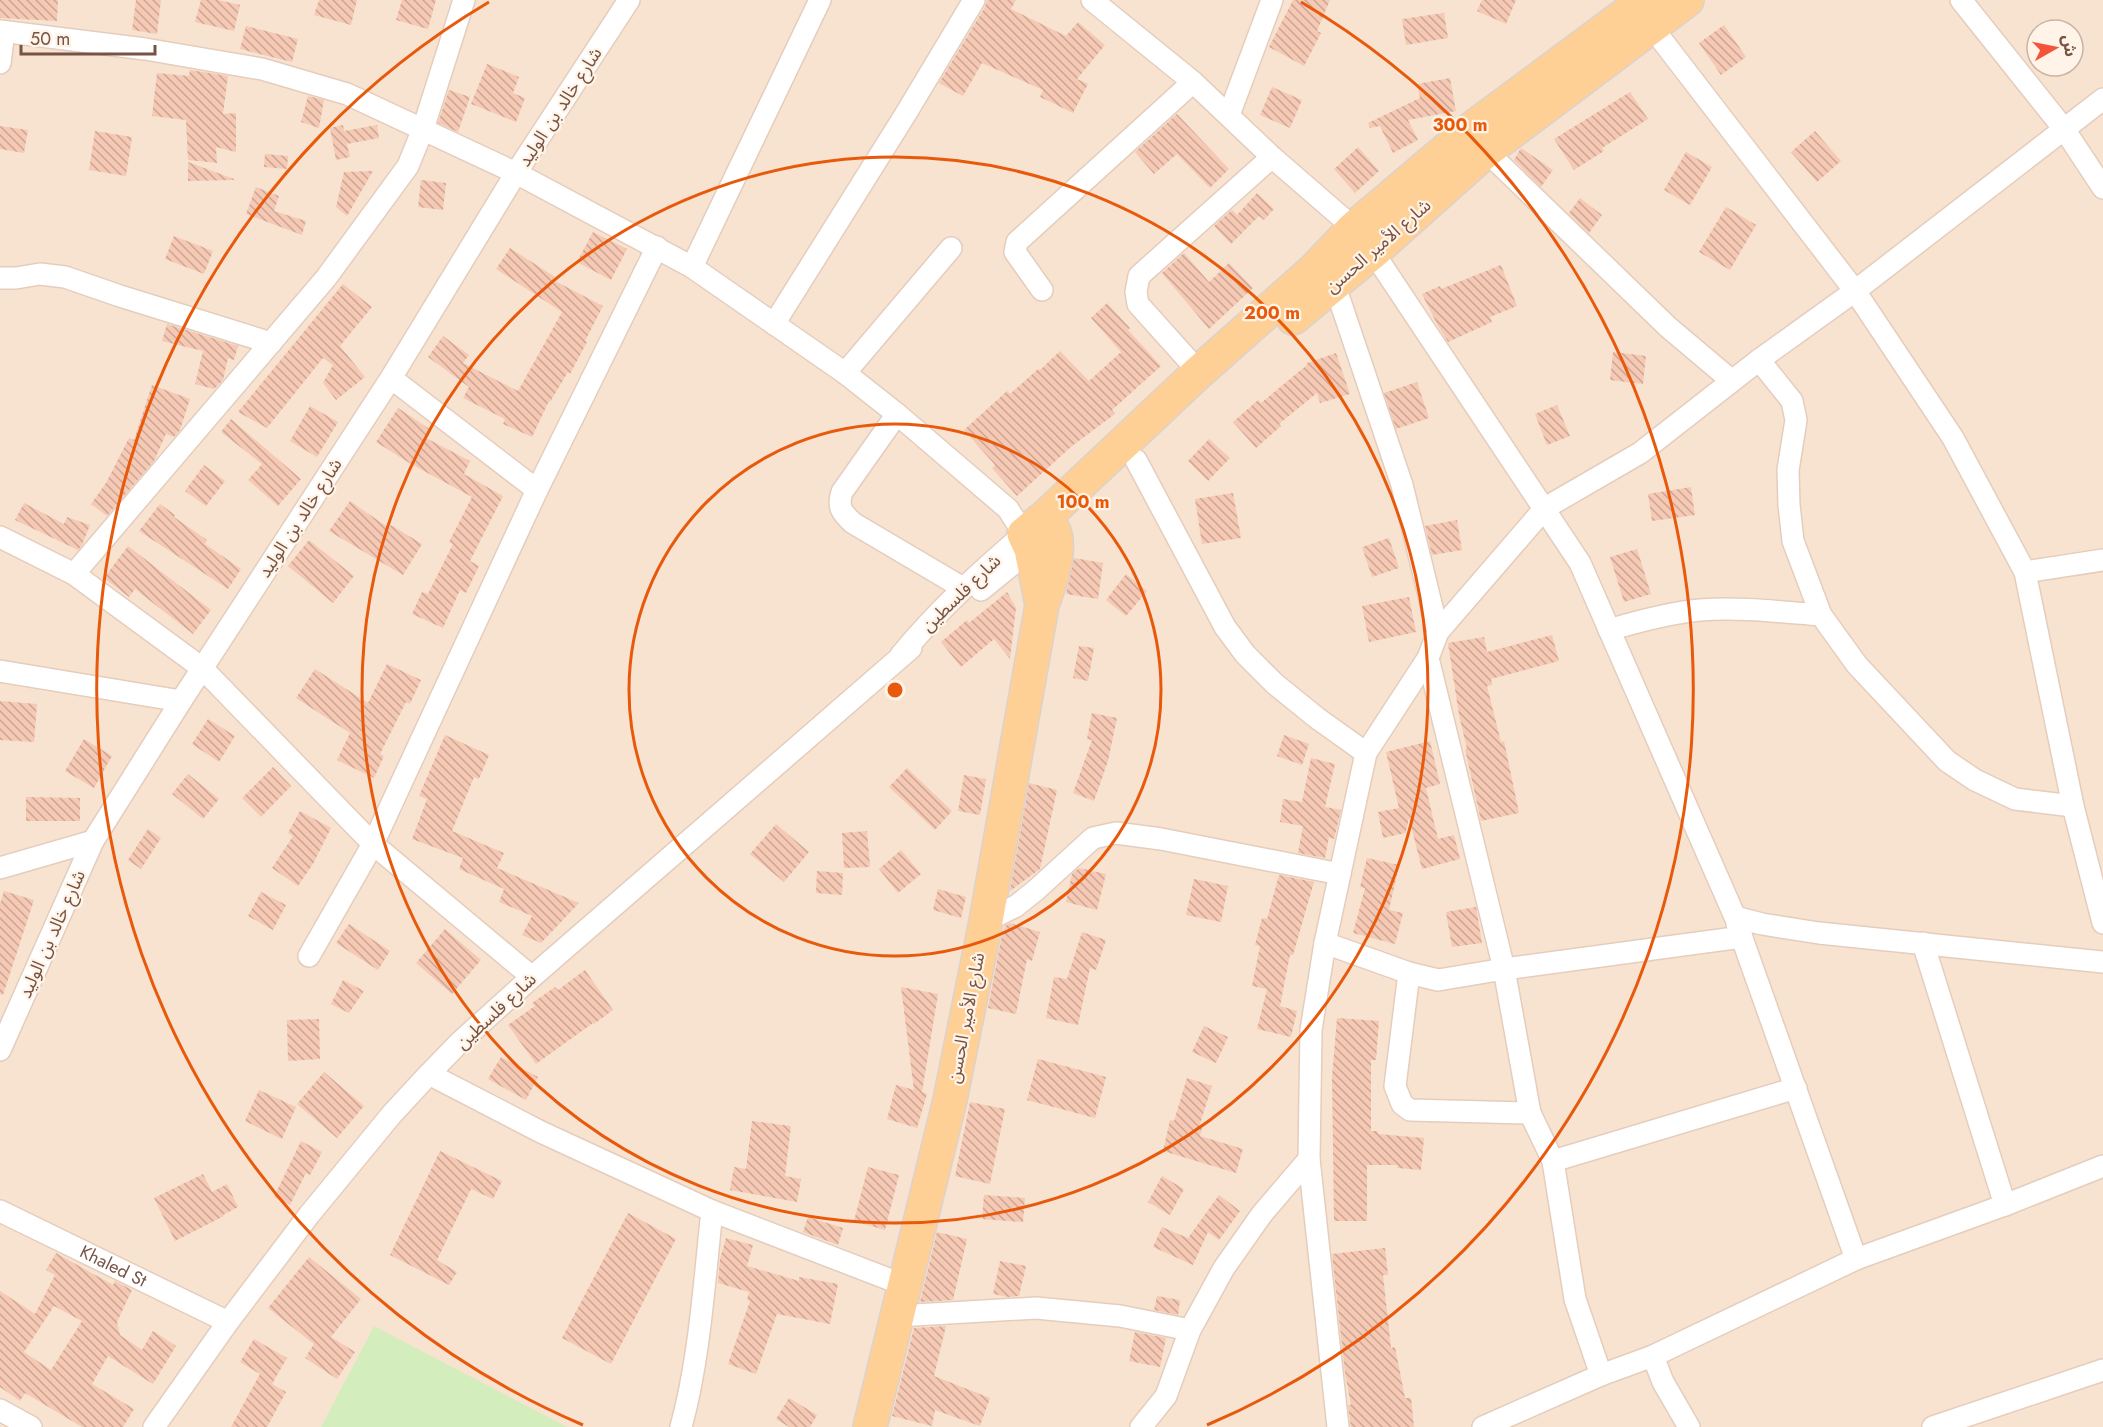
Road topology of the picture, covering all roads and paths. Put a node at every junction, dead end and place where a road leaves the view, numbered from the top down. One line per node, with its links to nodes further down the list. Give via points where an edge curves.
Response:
1 (464, 0): 15 (street)
2 (629, 0): 19 (street, شارع خالد بن الوليد)
3 (820, 0): 24 (street)
4 (974, 0): 29 (street)
5 (1092, 0): 12 (street)
6 (1272, 0): 14 (street)
7 (1687, 0): 9 (main road, شارع الأمير الحسن)
8 (1961, 0): 16 (street)
9 (1638, 8): 17 (main road, شارع الأمير الحسن); 21 (main road, شارع الأمير الحسن, via 1470,130); 28 (street)
10 (2, 32): 11 (street); 15 (street, via 262,69 346,94)
11 (0, 63)
12 (1193, 82): 14 (street); 27 (street, via 1017,242 1015,252)
13 (2103, 99): 16 (street)
14 (1229, 115): 18 (street)
15 (423, 129): 19 (street); 30 (street, via 408,166 326,278)
16 (2064, 129): 20 (street); 28 (street)
17 (1486, 151): 21 (main road, شارع الأمير الحسن); 35 (street, via 1668,327)
18 (1272, 157): 21 (street); 32 (street, via 1139,276 1138,304)
19 (516, 173): 22 (street); 34 (street, شارع خالد بن الوليد)
20 (2103, 188)
21 (1364, 240): 26 (main road, شارع الأمير الحسن); 32 (main road, شارع الأمير الحسن, via 1314,270); 39 (street)
22 (657, 247): 24 (street); 38 (street)
23 (951, 248): 33 (street)
24 (692, 267): 29 (street)
25 (0, 278): 30 (street, via 40,274 65,277)
26 (1334, 283): 37 (main road, شارع الأمير الحسن); 48 (street, via 1402,485)
27 (1042, 290)
28 (1855, 291): 31 (street); 43 (street, via 1953,438)
29 (774, 324): 33 (street)
30 (271, 343): 44 (street)
31 (1759, 360): 35 (street); 46 (street, via 1792,401 1796,420 1788,470 1793,541)
32 (1199, 372): 40 (main road, شارع الأمير الحسن)
33 (845, 373): 36 (street)
34 (391, 378): 38 (street); 51 (street, شارع خالد بن الوليد)
35 (1732, 381): 39 (street, via 1640,453)
36 (897, 414): 40 (street); 45 (street, via 842,492 842,512 853,523)
37 (1136, 460): 40 (main road, شارع الأمير الحسن); 54 (street, via 1225,627 1245,654 1284,691)
38 (537, 490): 57 (street)
39 (1545, 508): 47 (street, via 1580,563); 48 (street)
40 (1032, 528): 45 (street, شارع فلسطين); 49 (street, شارع فلسطين, via 972,598); 60 (main road, شارع الأمير الحسن, via 1056,542 1054,564 1042,605)
41 (0, 537): 44 (street)
42 (2103, 560): 43 (street)
43 (2025, 572): 55 (street)
44 (74, 574): 51 (street)
45 (963, 588): 49 (street, شارع فلسطين)
46 (1821, 615): 47 (street, via 1701,610 1661,615); 55 (street, via 1857,665 1947,761 2015,799)
47 (1610, 630): 62 (street)
48 (1438, 632): 50 (street)
49 (901, 655): 69 (street, شارع فلسطين)
50 (1428, 658): 54 (street); 67 (street)
51 (202, 668): 53 (street, شارع خالد بن الوليد); 57 (street)
52 (0, 671): 53 (street)
53 (181, 701): 56 (street, شارع خالد بن الوليد)
54 (1366, 753): 59 (street)
55 (2073, 806): 61 (street)
56 (93, 841): 58 (street); 70 (street, شارع خالد بن الوليد)
57 (373, 844): 65 (street); 69 (street)
58 (0, 868)
59 (1340, 874): 60 (street, via 1116,833 1093,838 1016,906); 63 (street)
60 (986, 921): 81 (main road, شارع الأمير الحسن, via 950,1100)
61 (2103, 923)
62 (1739, 927): 64 (street, via 1762,924); 67 (street); 72 (street)
63 (1325, 943): 68 (street); 74 (street, via 1311,1030)
64 (1923, 943): 66 (street); 77 (street)
65 (309, 956)
66 (2103, 962)
67 (1504, 969): 68 (street, via 1438,980); 73 (street)
68 (1409, 973): 73 (street, via 1395,1086 1402,1104 1410,1110)
69 (532, 977): 71 (street, شارع فلسطين)
70 (0, 1050)
71 (429, 1074): 79 (street, via 541,1132); 83 (street, شارع فلسطين, via 352,1161)
72 (1796, 1088): 75 (street); 80 (street)
73 (1530, 1113): 75 (street)
74 (1309, 1159): 84 (street, via 1224,1268); 94 (street)
75 (1553, 1161): 87 (street, via 1575,1299)
76 (2103, 1166): 77 (street)
77 (2005, 1205): 80 (street)
78 (0, 1211): 83 (street, Khaled St)
79 (711, 1211): 81 (street); 91 (street, via 689,1398)
80 (1856, 1259): 85 (street)
81 (903, 1285): 82 (main road, شارع الأمير الحسن)
82 (897, 1316): 84 (street, via 1036,1308 1120,1316); 92 (main road, شارع الأمير الحسن)
83 (228, 1322): 90 (street, شارع فلسطين)
84 (1190, 1330): 93 (street, via 1166,1396)
85 (1653, 1356): 87 (street); 96 (street)
86 (2103, 1370): 97 (street)
87 (1601, 1375): 95 (street)
88 (0, 1410): 89 (street)
89 (31, 1427)
90 (154, 1427)
91 (681, 1427)
92 (870, 1427)
93 (1141, 1427)
94 (1338, 1427)
95 (1482, 1427)
96 (1689, 1427)
97 (1933, 1427)

